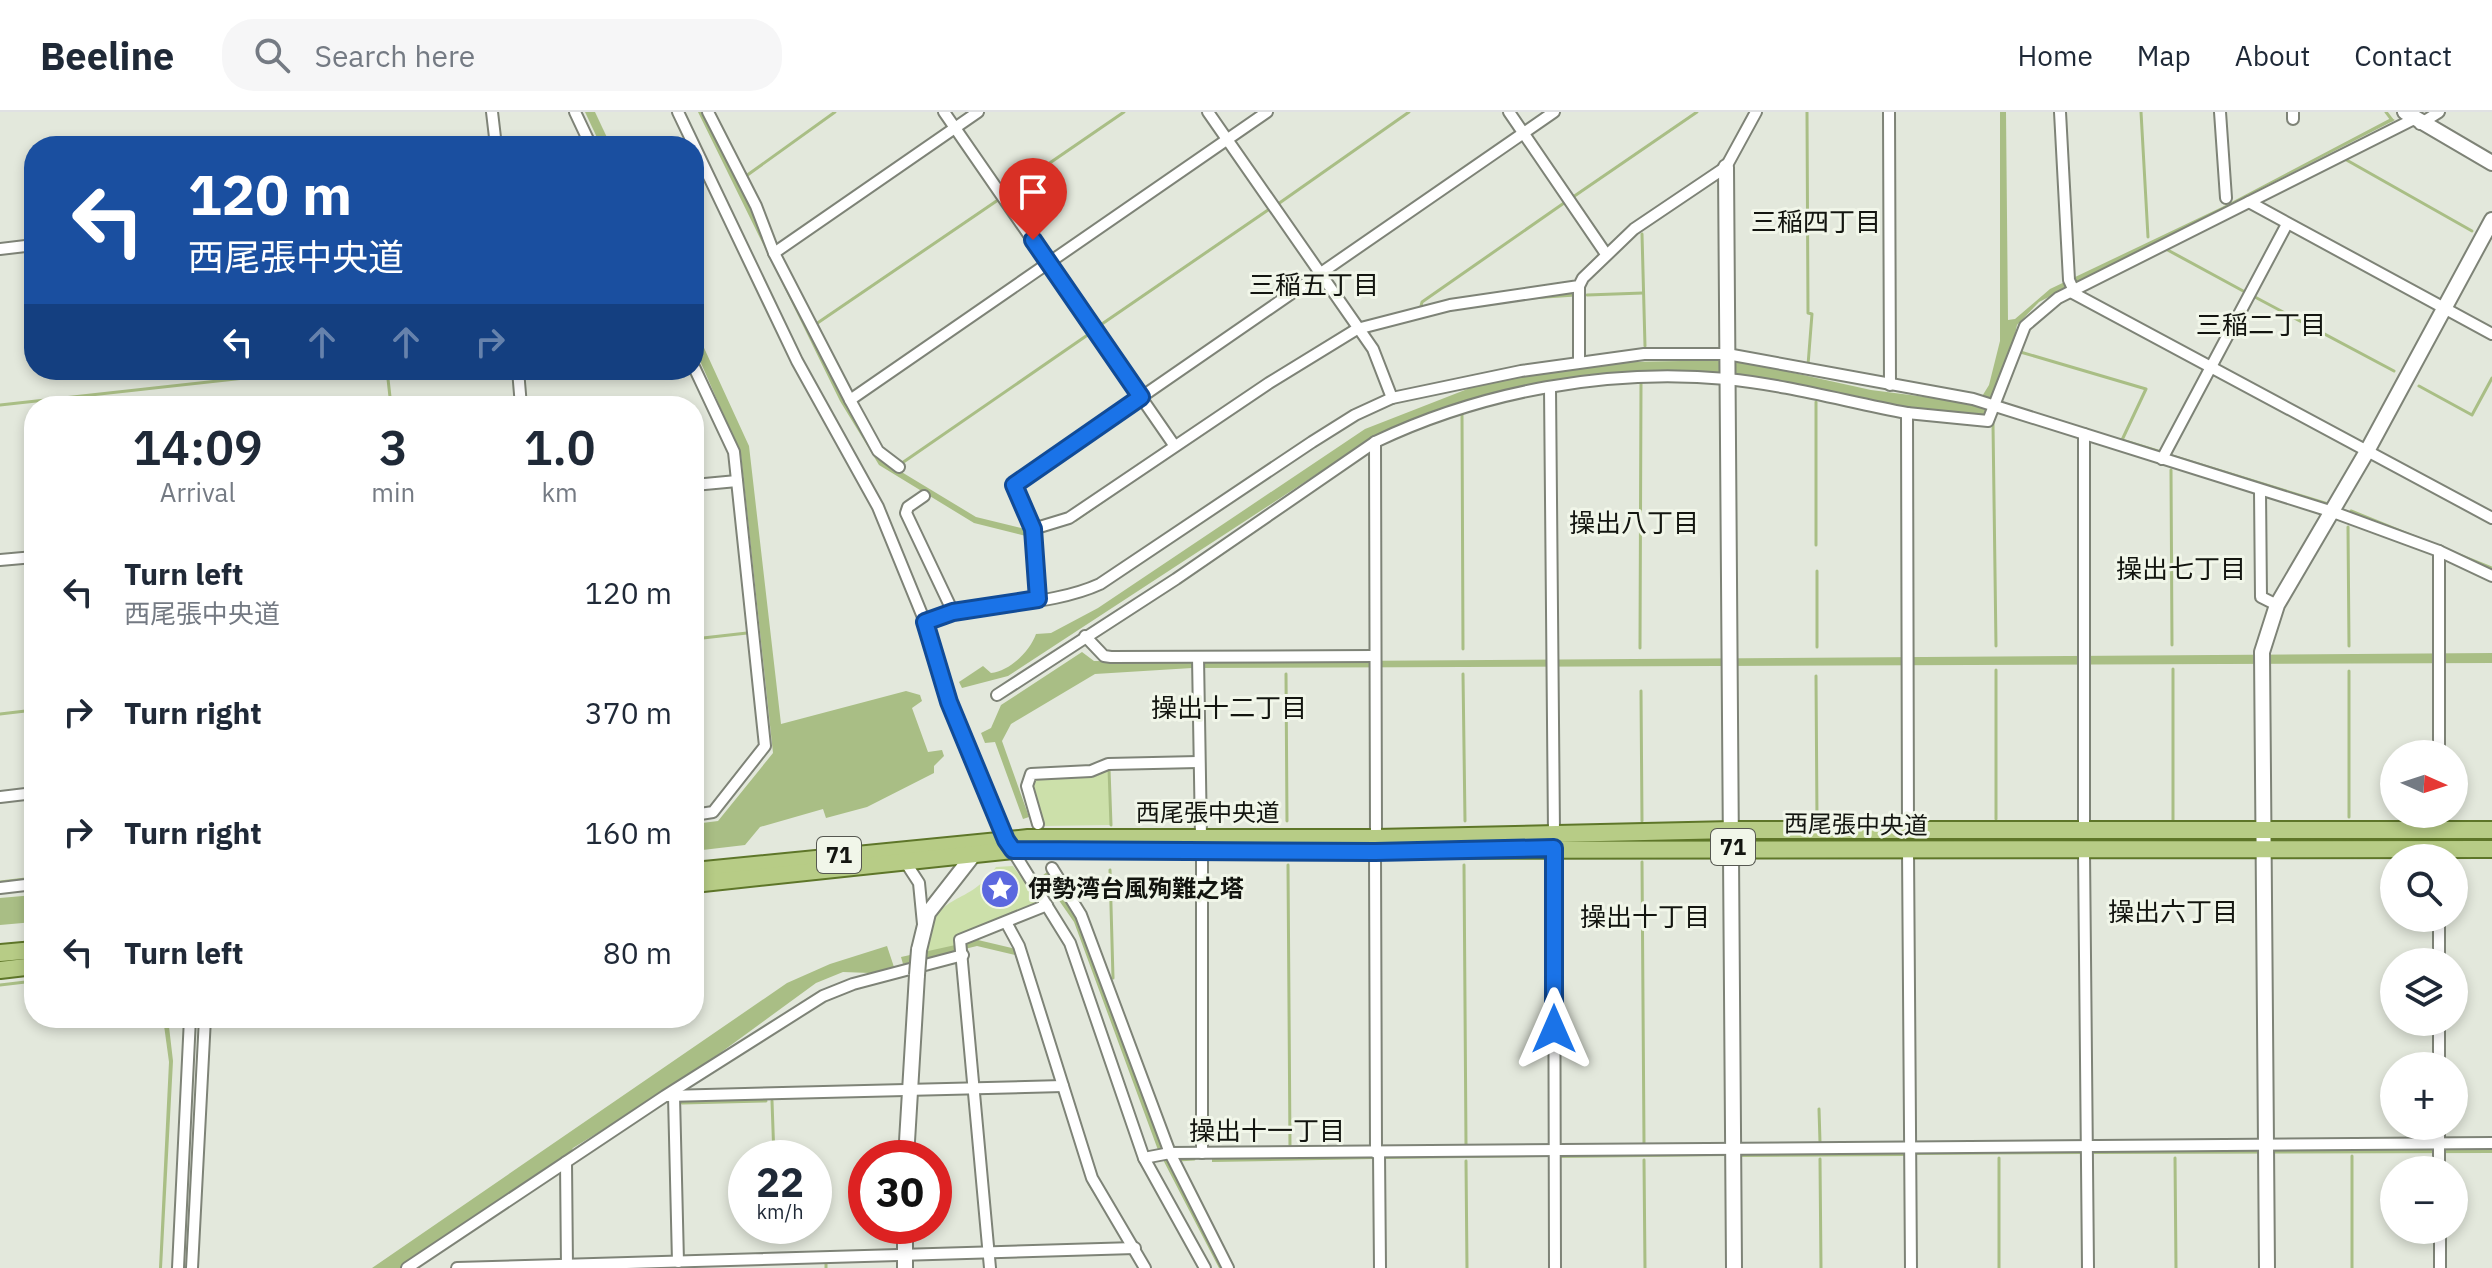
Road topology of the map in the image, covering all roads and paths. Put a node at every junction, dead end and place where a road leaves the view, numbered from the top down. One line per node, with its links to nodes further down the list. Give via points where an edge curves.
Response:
1 (492, 112): 19 (street)
2 (575, 112): 20 (street)
3 (678, 112): 21 (street)
4 (708, 112): 32 (street)
5 (944, 112): 17 (street)
6 (978, 112): 17 (street)
7 (1208, 112): 22 (street)
8 (1267, 112): 22 (street)
9 (1509, 112): 18 (street)
10 (1554, 112): 18 (street)
11 (1756, 112): 25 (street)
12 (1889, 112): 46 (street)
13 (2060, 112): 37 (street)
14 (2220, 112): 26 (street)
15 (2439, 112): 16 (street)
16 (2413, 118): 23 (street); 27 (street)
17 (955, 128): 32 (street); 34 (street)
18 (1523, 133): 33 (street); 35 (street)
19 (495, 136)
20 (586, 136)
21 (689, 136)
22 (1227, 140): 34 (street); 35 (street)
23 (2492, 163)
24 (704, 166): 73 (street, via 797,361 878,507)
25 (1726, 167): 33 (street); 41 (street)
26 (2226, 198)
27 (2249, 202): 29 (street); 37 (street)
28 (2492, 220): 38 (street)
29 (2287, 224): 38 (street); 43 (street)
30 (24, 246): 31 (street)
31 (0, 249)
32 (774, 253): 50 (street)
33 (1606, 254): 36 (street)
34 (1048, 262): 48 (street); 50 (street)
35 (1321, 274): 39 (street); 48 (street)
36 (1579, 286): 39 (street, via 1450,305); 42 (street)
37 (2073, 291): 43 (street); 51 (street, via 2025,326)
38 (2444, 308): 40 (street); 56 (street)
39 (1357, 329): 49 (street, via 1373,349); 55 (street)
40 (2492, 334)
41 (1727, 357): 42 (street, via 1644,354); 44 (street); 46 (street)
42 (1579, 361): 49 (street)
43 (2210, 367): 56 (street); 57 (street)
44 (1728, 378): 47 (street, via 1630,377); 52 (street); 90 (street)
45 (700, 380): 59 (street, via 734,452)
46 (1890, 385): 51 (street)
47 (1550, 388): 54 (street, via 1461,407); 91 (street)
48 (1141, 397): 55 (street); 65 (street, via 1014,485)
49 (1392, 398): 70 (street, via 1312,442 1100,584)
50 (850, 400): 58 (street, via 878,451)
51 (1995, 406): 52 (street, via 1988,421); 53 (street)
52 (1907, 413): 88 (street)
53 (2084, 434): 57 (street); 89 (street)
54 (1375, 442): 74 (street); 75 (street)
55 (1174, 445): 65 (street, via 1069,518)
56 (2366, 453): 63 (street); 64 (street)
57 (2162, 459): 61 (street)
58 (899, 467)
59 (737, 481): 60 (street); 82 (street, via 765,746 713,812)
60 (704, 484)
61 (2260, 491): 63 (street); 71 (street, via 2261,597)
62 (924, 496): 72 (street, via 906,513)
63 (2333, 512): 66 (street); 71 (street)
64 (2492, 518)
65 (1033, 529): 70 (street)
66 (2439, 551): 69 (street); 78 (street)
67 (24, 558): 68 (street)
68 (0, 560)
69 (2492, 576)
70 (1038, 599): 72 (street)
71 (2277, 605): 87 (street, via 2260,673)
72 (953, 612): 73 (street)
73 (925, 622): 93 (street, via 949,702)
74 (1085, 636): 76 (street, via 1104,656); 77 (street)
75 (1374, 656): 76 (street); 94 (street)
76 (1198, 658): 79 (street)
77 (997, 695)
78 (2439, 740)
79 (1198, 762): 83 (street, via 1108,764 1091,771 1031,774 1027,786); 92 (street)
80 (24, 794): 81 (street)
81 (0, 797)
82 (704, 813)
83 (1038, 824)
84 (2380, 825): 87 (main road, 西尾張中央道 / 71)
85 (2468, 826): 86 (main road, 西尾張中央道 / 71)
86 (2492, 830)
87 (2262, 831): 89 (main road, 西尾張中央道 / 71); 98 (street)
88 (1908, 832): 89 (main road, 西尾張中央道 / 71); 90 (main road, 西尾張中央道 / 71)
89 (2084, 832)
90 (1732, 838): 91 (main road, 西尾張中央道 / 71); 97 (main road, 西尾張中央道 / 71); 127 (street)
91 (1554, 840): 94 (main road, 西尾張中央道 / 71); 130 (street)
92 (1202, 844): 93 (main road, 西尾張中央道 / 71); 94 (main road, 西尾張中央道 / 71); 132 (street)
93 (1010, 845): 95 (main road, 西尾張中央道 / 71); 108 (street)
94 (1376, 845): 133 (street)
95 (979, 849): 102 (main road, 西尾張中央道 / 71); 104 (main road, 西尾張中央道 / 71); 109 (street)
96 (2492, 849): 99 (main road, 西尾張中央道 / 71)
97 (1908, 850): 100 (main road, 西尾張中央道 / 71); 126 (street)
98 (2262, 851): 100 (main road, 西尾張中央道 / 71); 101 (main road, 西尾張中央道 / 71); 128 (street)
99 (2468, 851)
100 (2084, 852): 125 (street)
101 (2380, 853)
102 (906, 863): 105 (main road, 西尾張中央道 / 71); 109 (street, via 919,883)
103 (1052, 868): 131 (street, via 1081,915)
104 (704, 870)
105 (704, 883)
106 (24, 885): 107 (street)
107 (0, 888)
108 (1047, 905): 110 (street); 135 (street, via 1070,943)
109 (923, 924): 120 (street, bridge)
110 (1007, 924): 113 (street, via 960,940); 118 (street, via 1019,946)
111 (24, 951): 112 (main road)
112 (0, 953)
113 (963, 955): 119 (street); 121 (street, via 823,996)
114 (24, 967): 115 (main road)
115 (0, 970)
116 (190, 1028): 143 (street)
117 (204, 1028): 144 (street)
118 (1059, 1087): 119 (street); 138 (street, via 1092,1178)
119 (975, 1090): 120 (street); 139 (street)
120 (909, 1091): 121 (street); 122 (street)
121 (669, 1096): 136 (street); 140 (street)
122 (907, 1140)
123 (2439, 1140): 129 (street)
124 (2492, 1143): 129 (street)
125 (2087, 1144): 126 (street); 128 (street); 155 (street)
126 (1910, 1146): 127 (street); 154 (street)
127 (1733, 1148): 130 (street); 153 (street)
128 (2266, 1150): 129 (street); 156 (street)
129 (2439, 1150): 134 (street)
130 (1555, 1151): 133 (street); 152 (street)
131 (1170, 1153): 132 (street); 135 (street); 150 (street)
132 (1202, 1153): 133 (street)
133 (1378, 1153): 151 (street)
134 (2439, 1156)
135 (1144, 1158): 149 (street)
136 (566, 1162): 142 (street); 145 (street)
137 (2440, 1244): 157 (street)
138 (1131, 1250): 139 (street); 148 (street)
139 (989, 1254): 141 (street); 147 (street)
140 (678, 1262): 141 (street); 142 (street)
141 (905, 1262)
142 (567, 1266): 146 (street)
143 (178, 1268)
144 (192, 1268)
145 (407, 1268)
146 (457, 1268)
147 (990, 1268)
148 (1145, 1268)
149 (1205, 1268)
150 (1228, 1268)
151 (1380, 1268)
152 (1555, 1268)
153 (1734, 1268)
154 (1911, 1268)
155 (2088, 1268)
156 (2267, 1268)
157 (2440, 1268)

